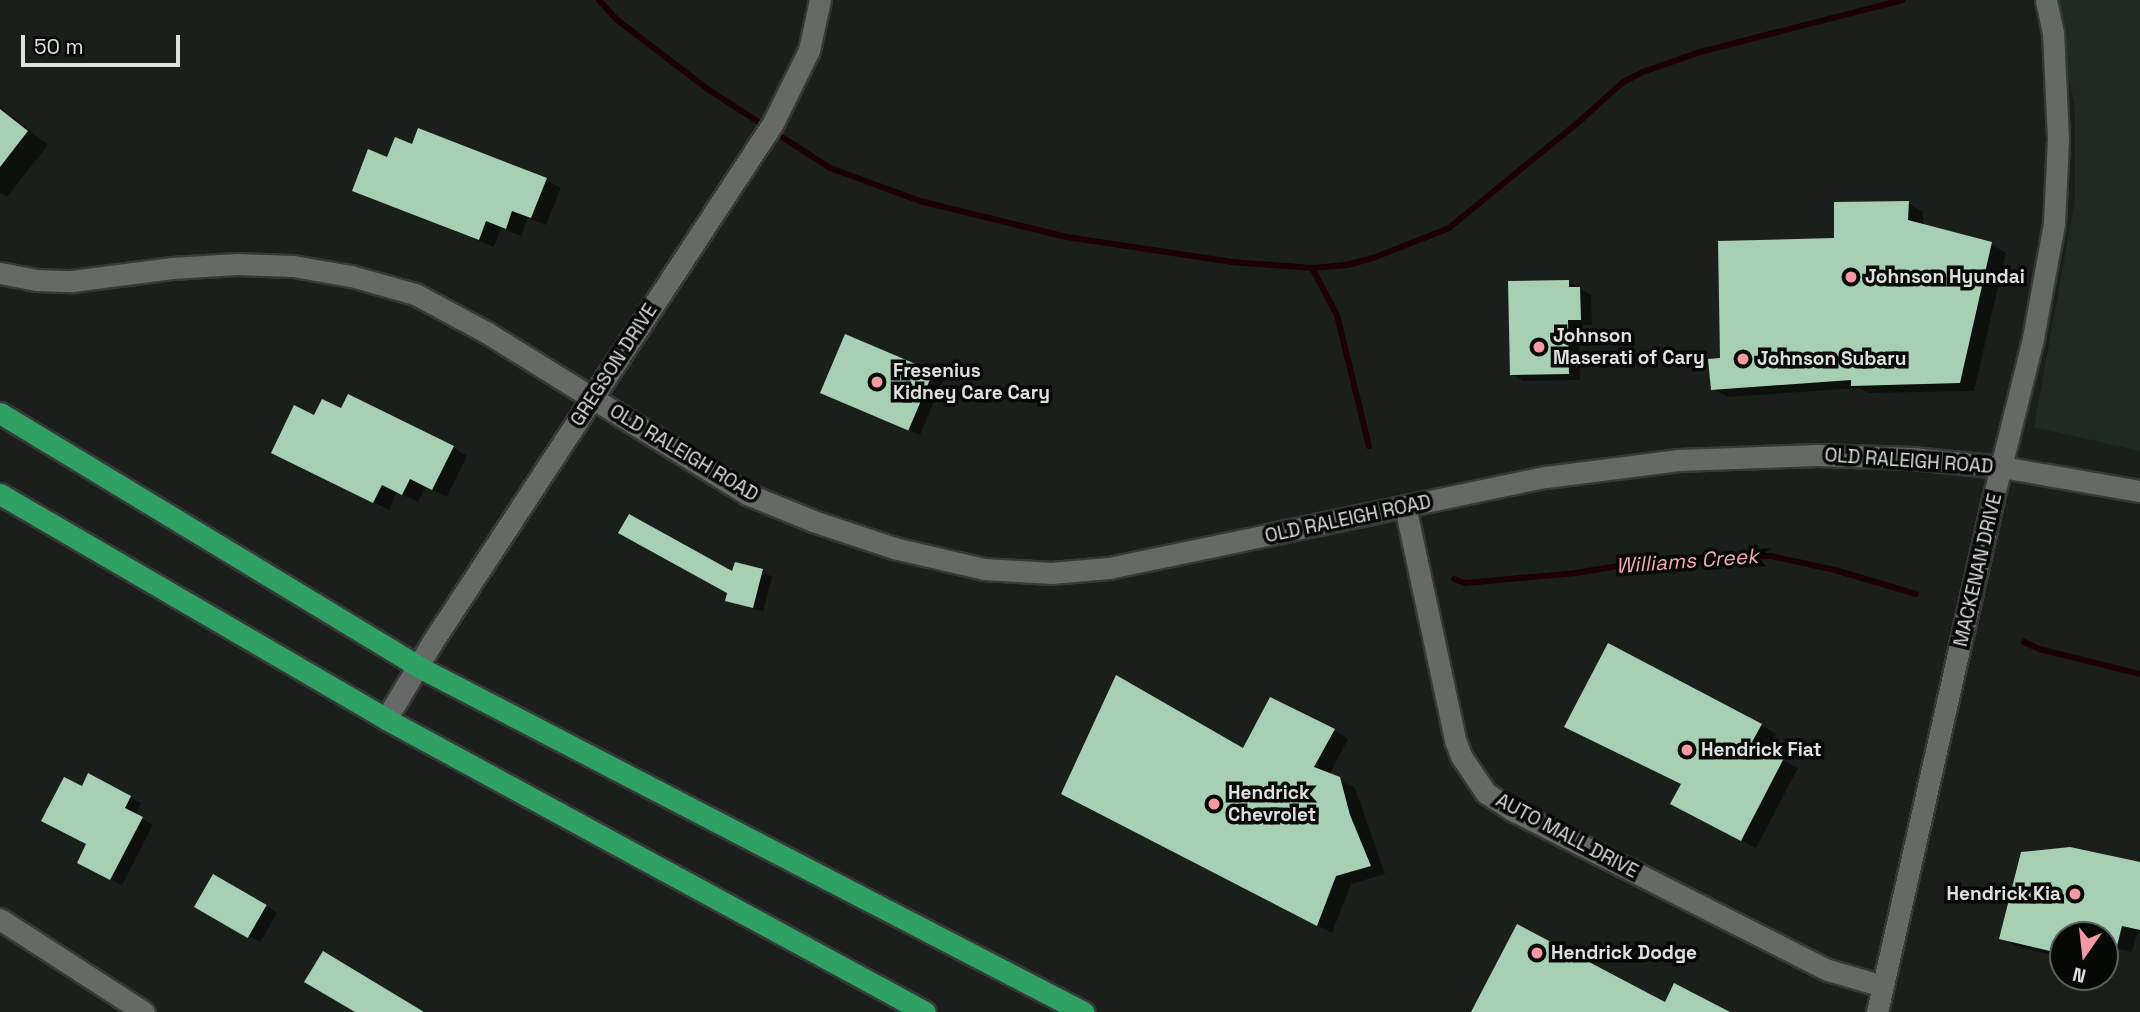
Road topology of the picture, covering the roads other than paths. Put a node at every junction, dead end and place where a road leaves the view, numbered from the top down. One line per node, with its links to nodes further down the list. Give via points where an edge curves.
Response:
1 (820, 0): 4 (street, GREGSON DRIVE, via 809,50 792,90)
2 (2046, 0): 6 (street, MACKENAN DRIVE, via 2053,33 2058,138 2054,224 2033,338)
3 (0, 273): 4 (street, OLD RALEIGH ROAD, via 72,281 237,264 293,266 351,276 415,294)
4 (593, 398): 9 (street, OLD RALEIGH ROAD, via 747,494 894,548 984,569 1051,573 1109,568); 10 (street, GREGSON DRIVE)
5 (0, 413): 10 (highway)
6 (2001, 467): 7 (street, OLD RALEIGH ROAD); 9 (street, OLD RALEIGH ROAD, via 1817,455 1679,460 1546,477); 13 (street, MACKENAN DRIVE)
7 (2140, 491)
8 (0, 494): 11 (highway)
9 (1405, 506): 13 (street, AUTO MALL DRIVE, via 1455,740 1486,793 1828,970)
10 (417, 666): 11 (street, GREGSON DRIVE); 16 (highway)
11 (386, 719): 15 (highway)
12 (0, 919): 14 (street)
13 (1883, 986): 17 (street, MACKENAN DRIVE)
14 (144, 1012)
15 (925, 1012)
16 (1083, 1012)
17 (1877, 1012)

